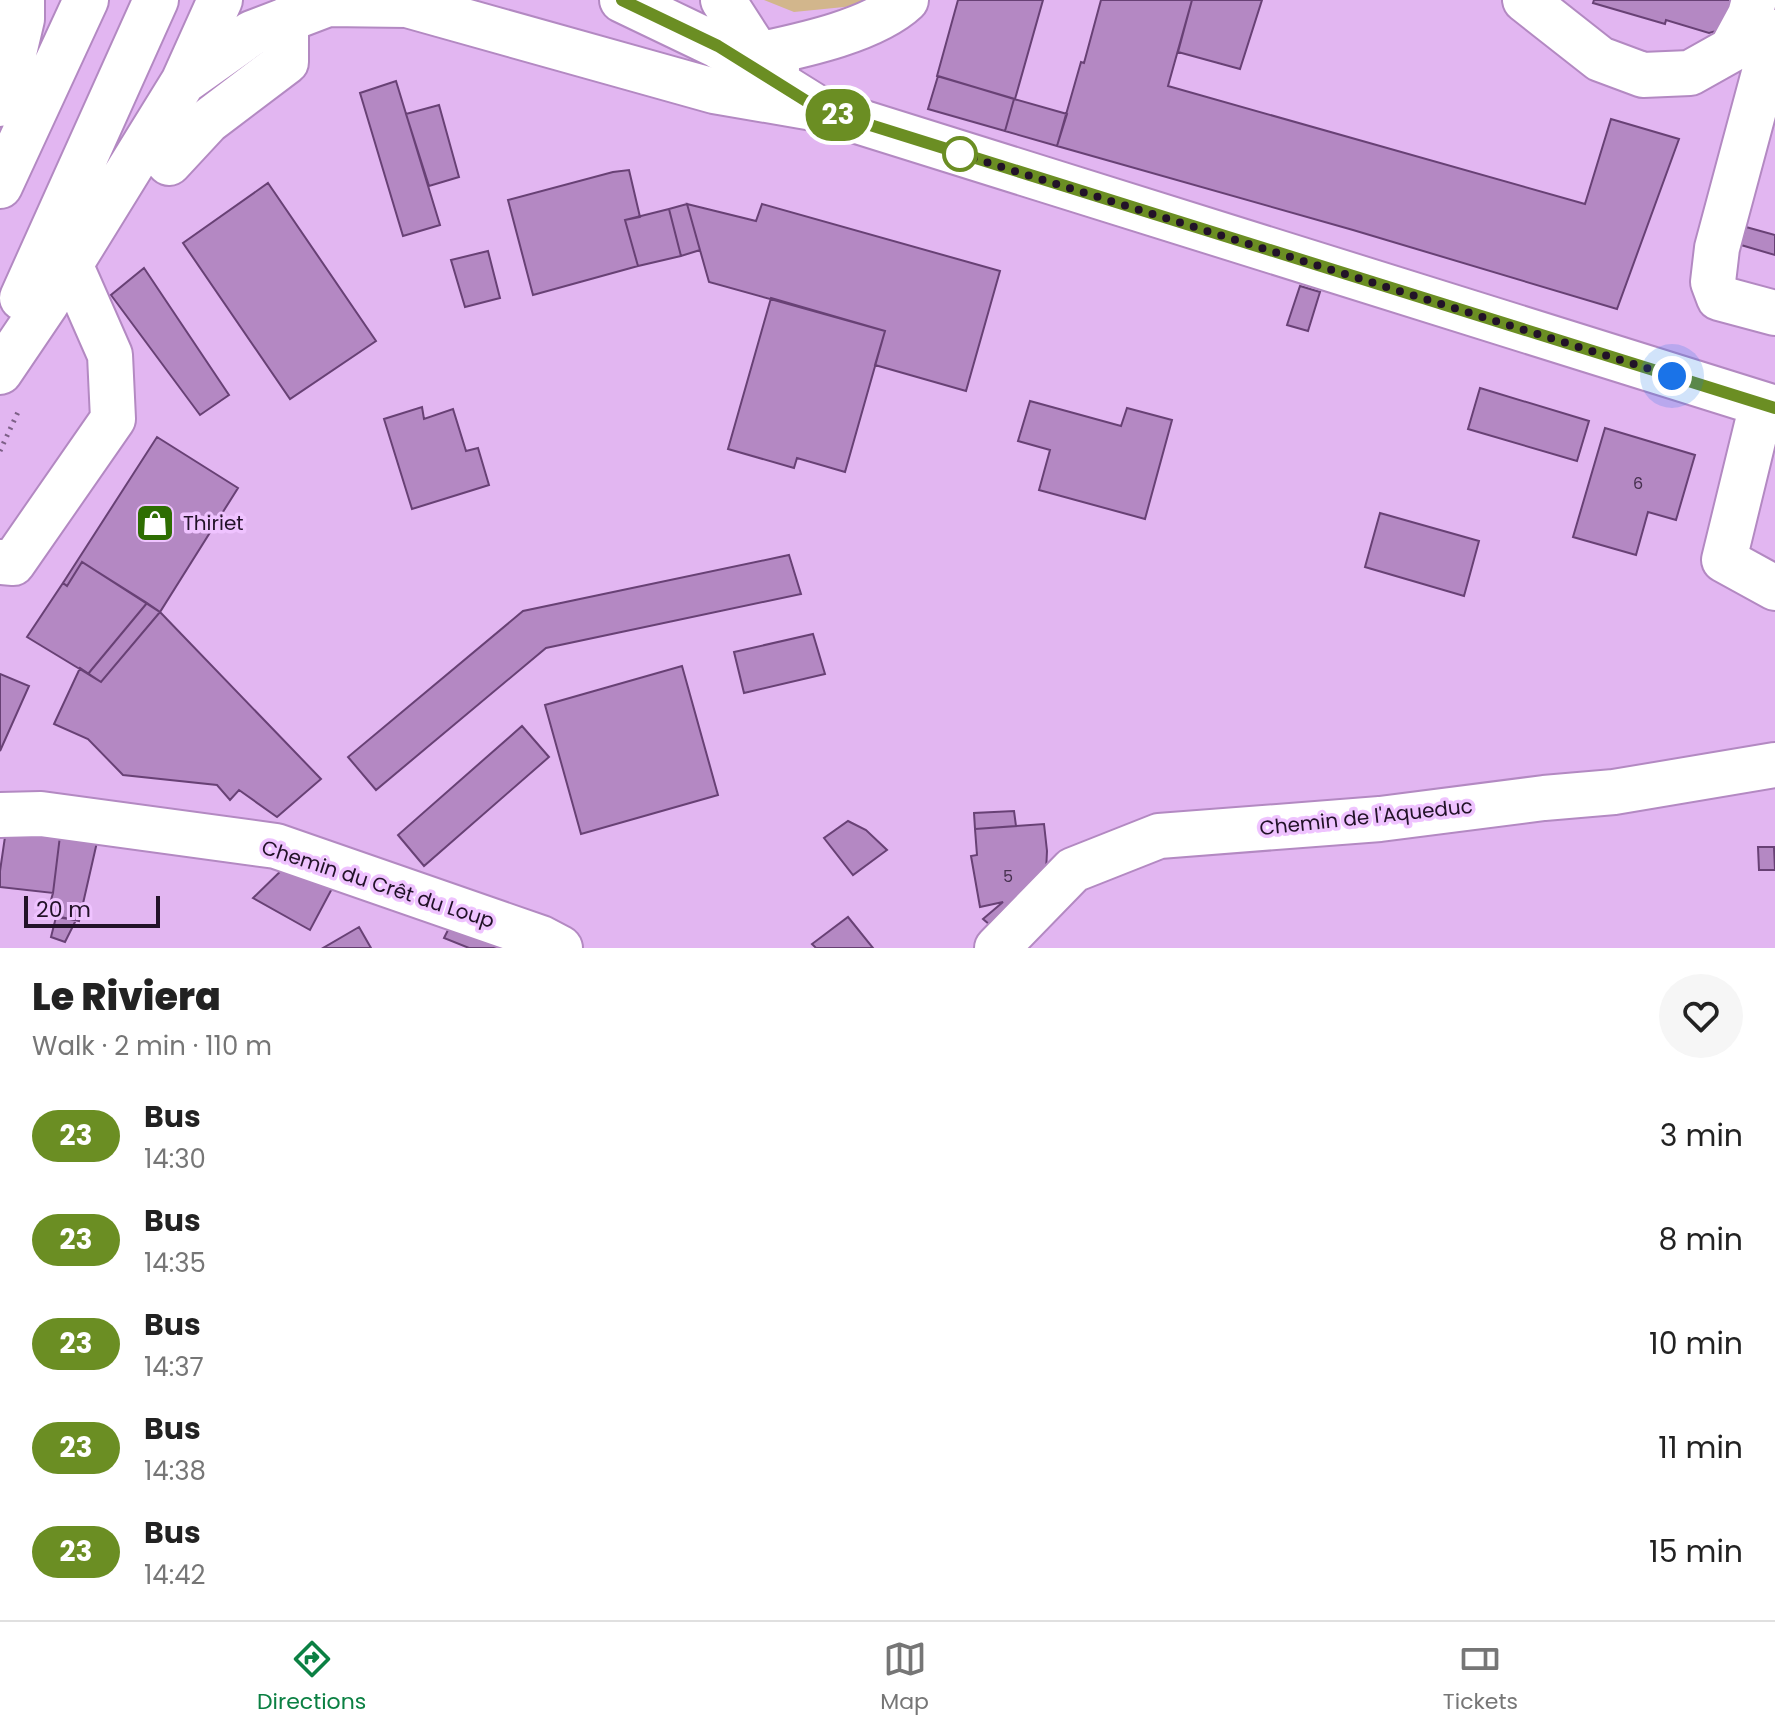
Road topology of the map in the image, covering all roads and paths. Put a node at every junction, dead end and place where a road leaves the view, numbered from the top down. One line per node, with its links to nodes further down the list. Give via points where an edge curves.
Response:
1 (86, 0): 17 (main road)
2 (156, 0): 20 (main road)
3 (220, 0): 13 (main road)
4 (622, 0): 15 (main road, via 718,46)
5 (690, 0): 11 (main road)
6 (1525, 0): 7 (main road, via 1600,59 1643,75 1690,73 1731,50)
7 (1754, 0)
8 (24, 6): 14 (main road)
9 (891, 10): 11 (main road, via 804,45)
10 (286, 20): 13 (main road, via 252,33); 15 (main road, via 328,4 407,5 714,91); 16 (main road, via 286,62 208,121)
11 (743, 28): 15 (main road)
12 (1775, 32): 19 (main road, via 1717,248 1713,282 1719,298)
13 (183, 82): 18 (main road)
14 (0, 104)
15 (819, 109): 22 (main road)
16 (169, 163)
17 (0, 186)
18 (70, 264): 21 (main road); 23 (main road, via 110,355 113,419 13,563)
19 (1775, 313)
20 (0, 348)
21 (0, 372)
22 (1768, 406): 24 (main road, via 1724,560)
23 (0, 562)
24 (1775, 588)
25 (1774, 755): 28 (main road, Chemin de l'Aqueduc, via 1614,792 1380,819 1159,836 1073,870)
26 (0, 815): 27 (main road, Chemin du Crêt du Loup, via 41,814 276,846)
27 (560, 948)
28 (997, 948)

